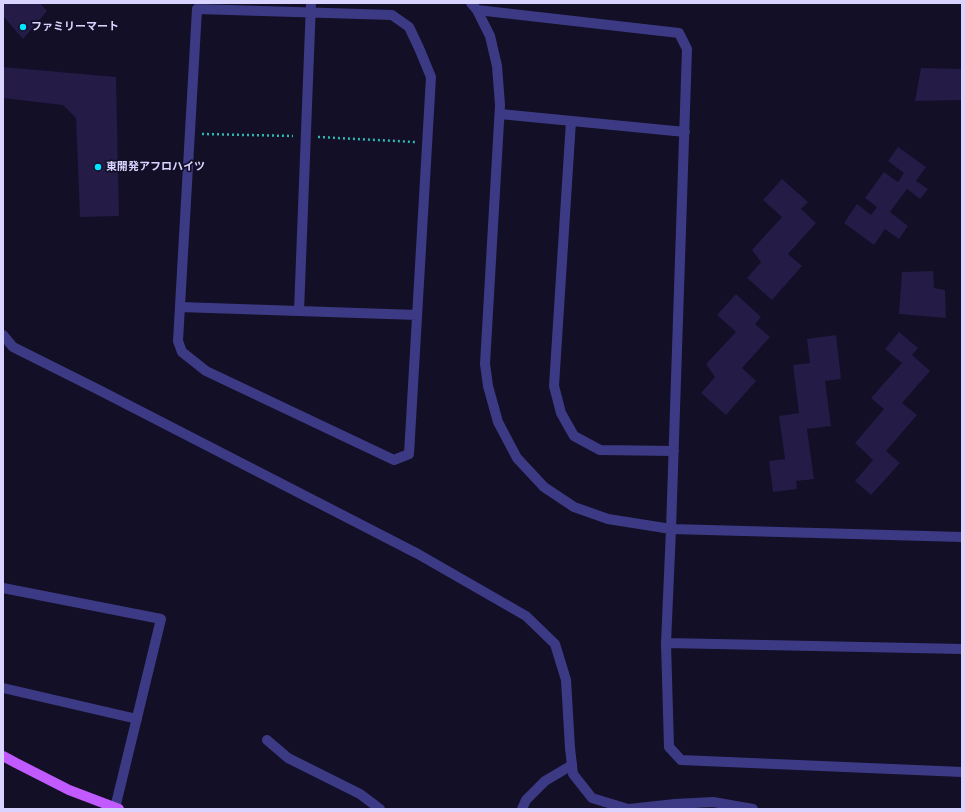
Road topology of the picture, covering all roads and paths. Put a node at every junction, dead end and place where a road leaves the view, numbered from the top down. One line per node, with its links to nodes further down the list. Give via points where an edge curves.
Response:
1 (197, 6): 3 (street); 7 (street)
2 (474, 7): 4 (street, via 490,36 497,66); 6 (street, via 679,33 688,49)
3 (311, 8): 8 (street); 9 (street, via 392,15 409,27 431,77)
4 (500, 114): 5 (street); 12 (street, via 485,364 498,422 517,458 544,487 574,507 608,520)
5 (571, 121): 6 (street); 11 (street, via 554,386 561,413 574,436 600,450)
6 (685, 132): 11 (street)
7 (180, 307): 8 (street); 9 (street, via 178,341 182,352 206,371 394,460 409,454)
8 (300, 311): 9 (street)
9 (417, 315)
10 (3, 335): 21 (street, via 13,347 418,554 526,616 555,644 566,680)
11 (674, 452): 12 (street)
12 (671, 529): 13 (street); 15 (street)
13 (962, 537)
14 (3, 588): 18 (street, via 161,619)
15 (666, 643): 16 (street); 22 (street, via 670,747 681,760)
16 (962, 649)
17 (3, 688): 18 (street)
18 (137, 719): 24 (street)
19 (267, 740): 25 (street, via 288,758 360,794)
20 (3, 756): 24 (main road, via 69,790)
21 (572, 765): 23 (street, via 573,774 592,798); 26 (street, via 545,781 526,800)
22 (962, 772)
23 (612, 807): 27 (street)
24 (117, 808)
25 (380, 809)
26 (522, 809)
27 (628, 809): 28 (street, via 713,802)
28 (753, 809)

